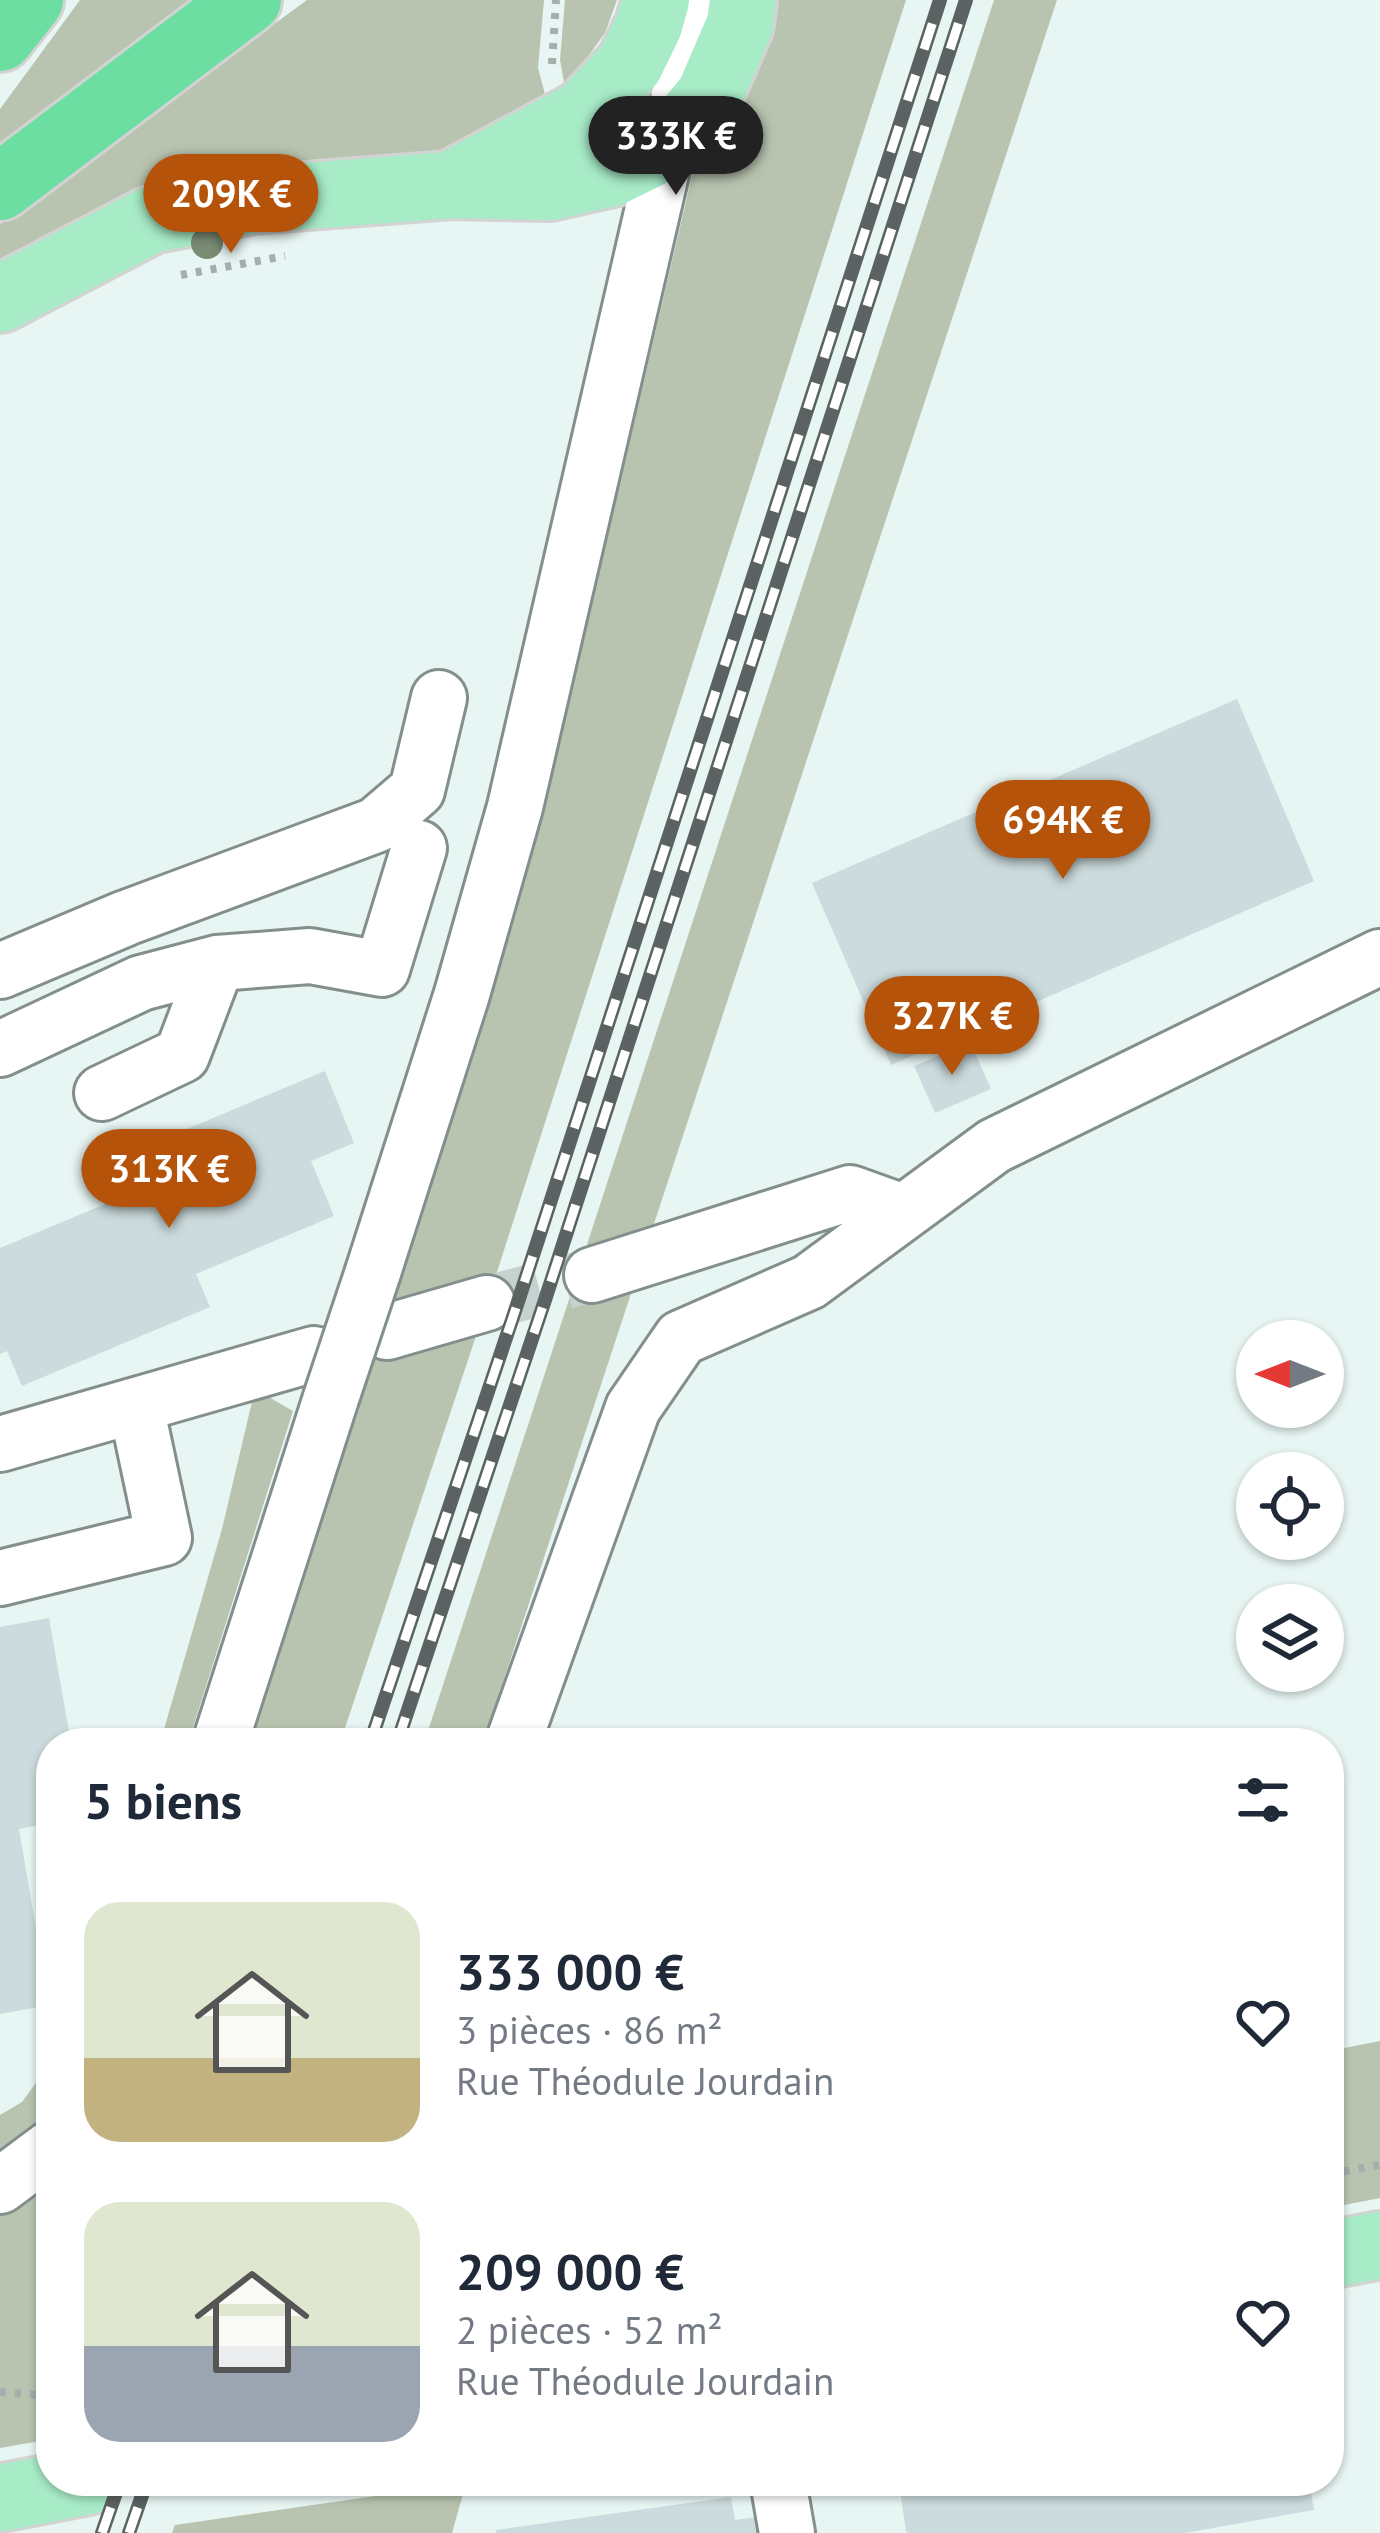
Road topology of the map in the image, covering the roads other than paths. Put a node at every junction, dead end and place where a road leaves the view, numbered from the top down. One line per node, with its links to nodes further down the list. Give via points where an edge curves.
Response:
1 (30, 0): 6 (highway)
2 (248, 0): 9 (highway)
3 (656, 0): 8 (main road, via 630,64 584,113)
4 (701, 0): 7 (street)
5 (743, 0): 7 (main road, via 709,96)
6 (0, 38)
7 (667, 146): 8 (main road, via 612,172 550,187); 22 (street, bridge, via 515,807 373,1272)
8 (451, 185): 10 (main road, via 252,200 151,220)
9 (0, 187)
10 (0, 299)
11 (439, 698): 15 (street, via 417,790 376,825)
12 (419, 848): 14 (street, via 382,969 310,956)
13 (1380, 957): 18 (street, via 994,1146)
14 (217, 962): 16 (street, via 142,982); 17 (street, via 182,1055)
15 (0, 971)
16 (0, 1049)
17 (102, 1093)
18 (903, 1212): 19 (street, via 850,1193); 27 (street, via 809,1282 681,1338 633,1408)
19 (592, 1275)
20 (487, 1303): 21 (street)
21 (387, 1332)
22 (323, 1376): 23 (street); 26 (street)
23 (154, 1400): 24 (street); 25 (street, via 164,1538)
24 (0, 1444)
25 (0, 1578)
26 (224, 1728)
27 (518, 1728)
28 (36, 2159): 29 (street)
29 (0, 2186)
30 (1380, 2246): 31 (main road)
31 (1344, 2252)
32 (36, 2491): 34 (main road)
33 (781, 2496): 35 (street)
34 (0, 2498)
35 (788, 2533)

